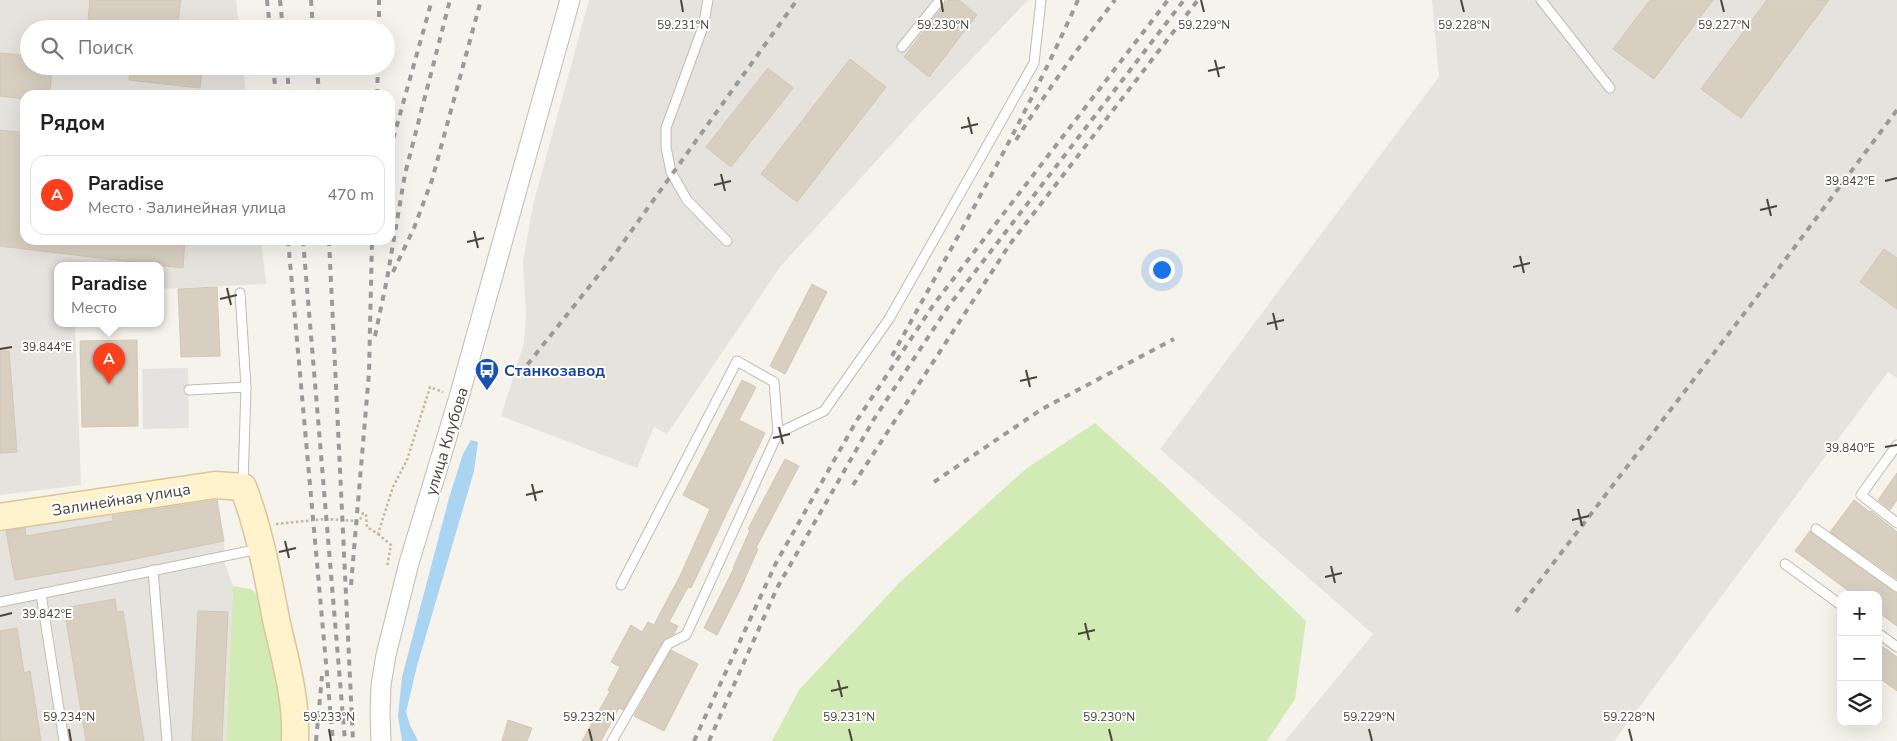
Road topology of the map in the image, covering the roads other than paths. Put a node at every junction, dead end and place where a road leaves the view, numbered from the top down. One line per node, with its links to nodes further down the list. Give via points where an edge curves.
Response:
1 (570, 0): 31 (street, улица Клубова, via 459,397 406,573 381,685)
2 (708, 0): 8 (lane, via 703,27 666,128 666,146 672,172 687,200)
3 (940, 0): 6 (lane)
4 (1041, 0): 12 (lane, via 1034,63 889,318 824,411)
5 (1541, 0): 7 (lane)
6 (902, 47)
7 (1610, 88)
8 (727, 241)
9 (240, 293): 10 (lane)
10 (246, 387): 11 (lane); 14 (lane)
11 (189, 390)
12 (778, 433): 21 (lane, via 774,382 737,361); 32 (lane, via 686,635 668,644)
13 (1897, 445): 16 (lane, via 1861,495)
14 (243, 487): 15 (main road, Залинейная улица, via 215,485); 18 (main road)
15 (0, 517)
16 (1897, 522)
17 (1816, 529): 22 (lane)
18 (259, 537): 20 (lane); 30 (main road, via 293,698)
19 (1785, 564): 25 (lane)
20 (153, 570): 23 (lane); 29 (lane)
21 (621, 585)
22 (1897, 587)
23 (41, 594): 24 (lane); 28 (lane)
24 (0, 602)
25 (1837, 602)
26 (1882, 636): 27 (lane)
27 (1897, 647)
28 (64, 741)
29 (167, 741)
30 (295, 741)
31 (381, 741)
32 (612, 741)

